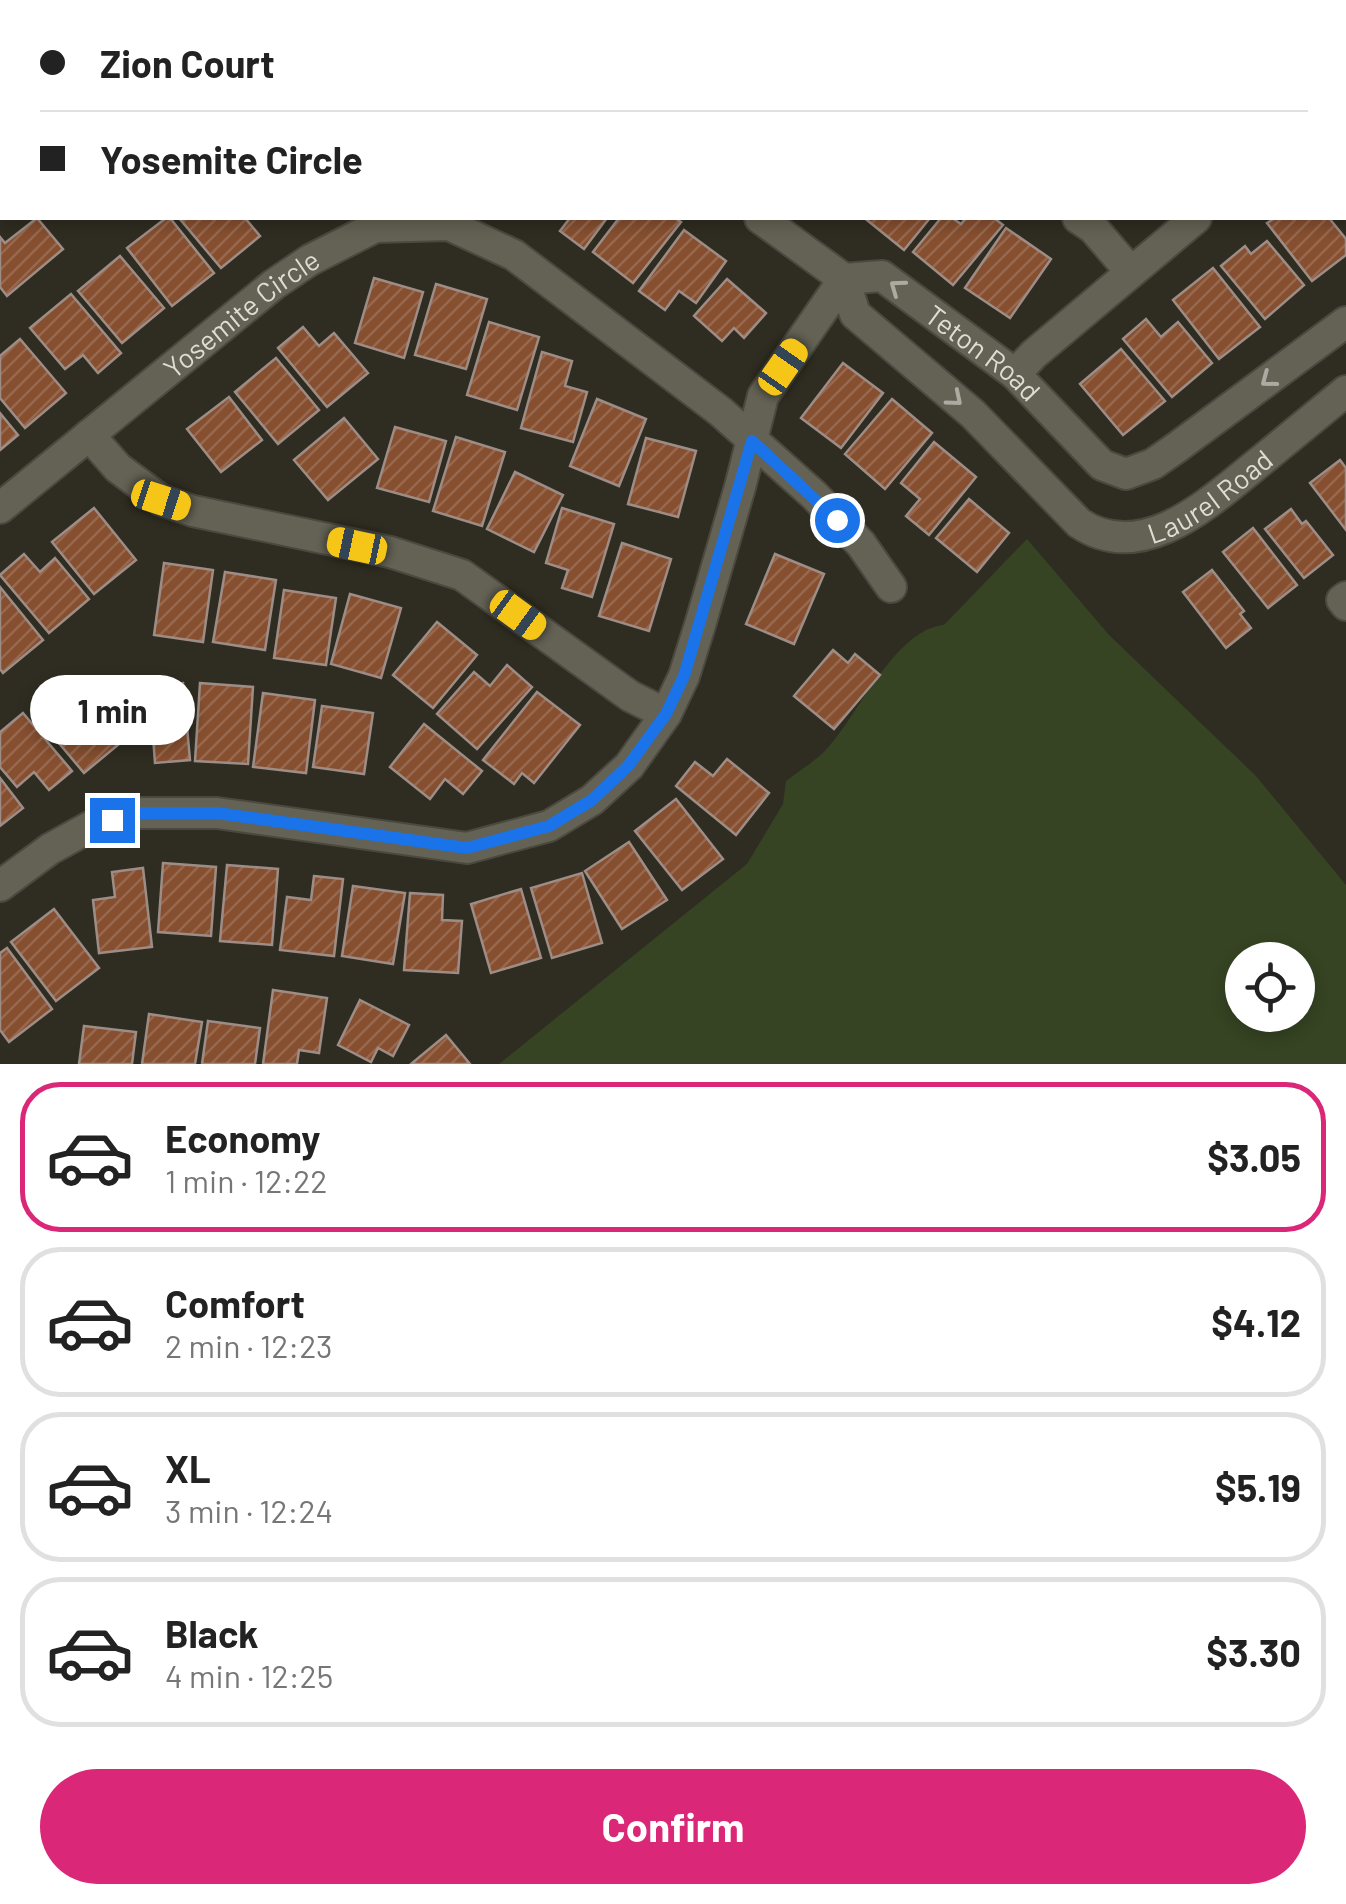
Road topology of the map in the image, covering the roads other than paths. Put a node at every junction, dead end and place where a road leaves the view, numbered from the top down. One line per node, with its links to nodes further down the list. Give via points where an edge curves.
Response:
1 (763, 220): 6 (street, Teton Road)
2 (1081, 220): 5 (street)
3 (1194, 220): 5 (street)
4 (450, 221): 10 (street, Yosemite Circle, via 375,227 310,260); 11 (street, Yosemite Circle, via 514,254)
5 (1130, 271): 8 (street)
6 (844, 279): 8 (street, Teton Road, one-way to 6, via 882,276); 11 (street, via 762,396); 13 (street, Teton Road, one-way to 13, via 856,314 973,414)
7 (1346, 322): 12 (street, Laurel Road, one-way to 12, via 1153,464 1126,474)
8 (1015, 374): 12 (street, Teton Road)
9 (1346, 391): 13 (street, Laurel Road, via 1192,517 1160,530 1117,538 1095,534)
10 (89, 435): 14 (street, Yosemite Circle); 16 (street, via 118,468 161,500 390,552 462,576 630,696)
11 (752, 441): 15 (street, Yosemite Circle, via 861,544); 16 (street, via 684,676)
12 (1102, 465)
13 (1062, 504)
14 (0, 508)
15 (891, 587)
16 (666, 714): 17 (street, via 628,766 592,800 549,826 483,844 467,848 217,813 133,813 50,849)
17 (0, 886)

